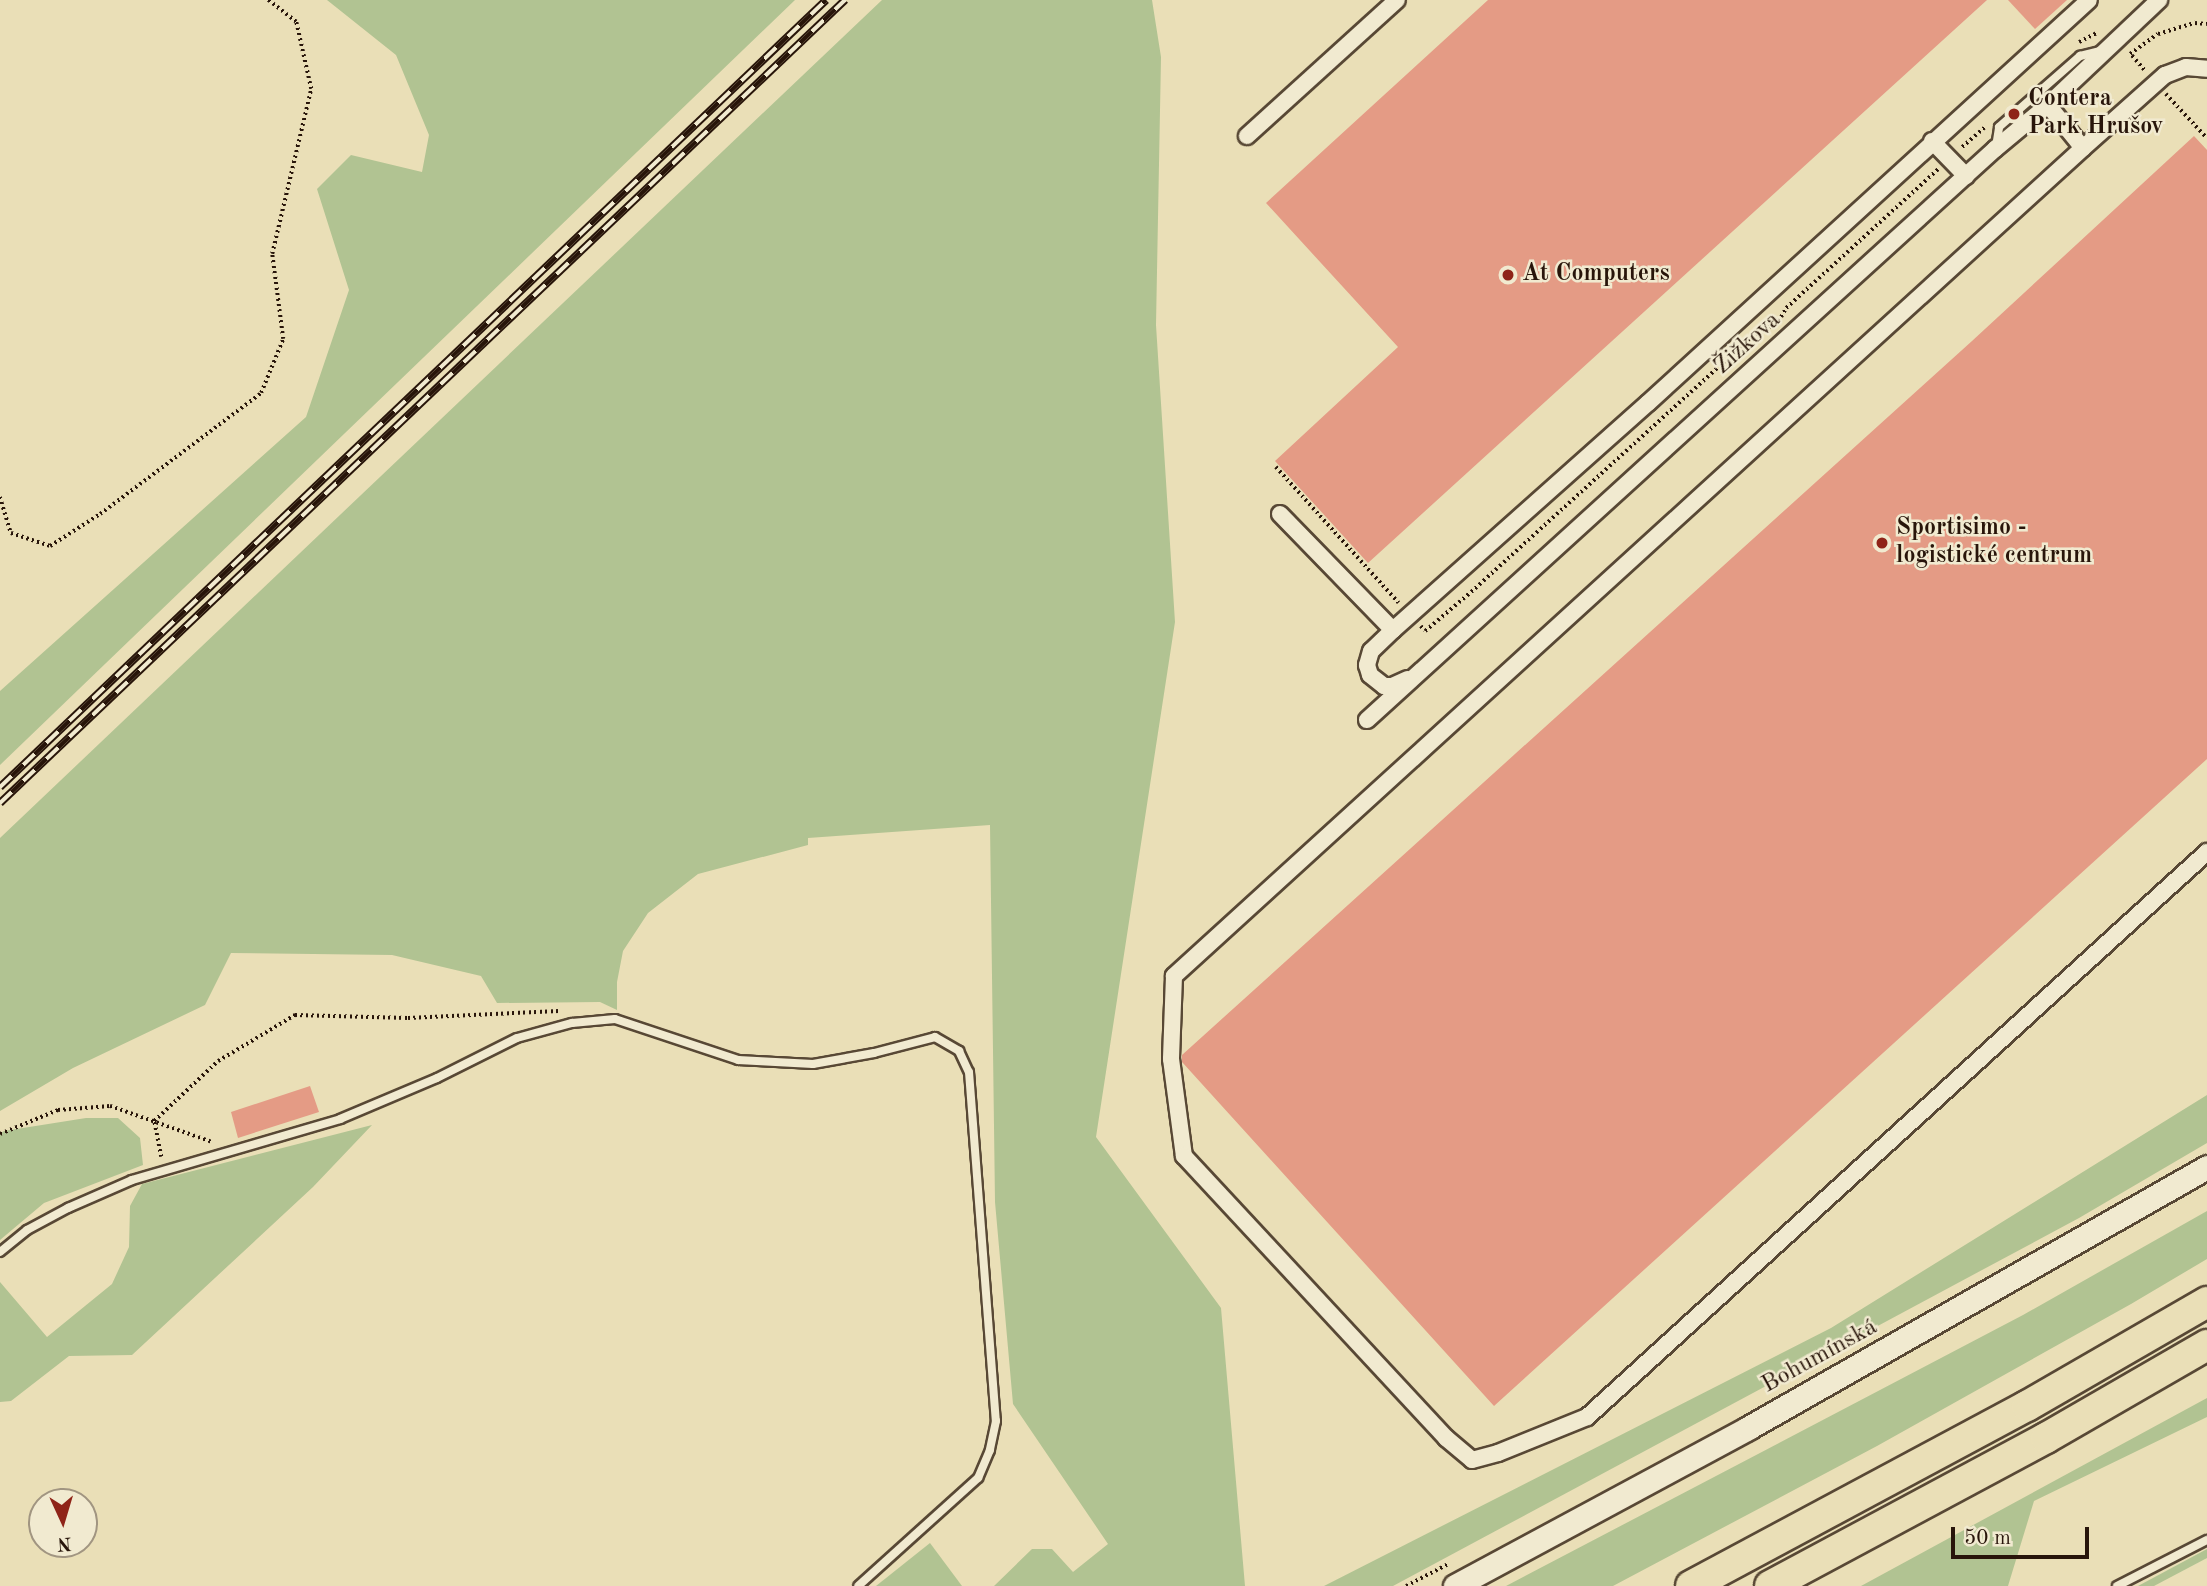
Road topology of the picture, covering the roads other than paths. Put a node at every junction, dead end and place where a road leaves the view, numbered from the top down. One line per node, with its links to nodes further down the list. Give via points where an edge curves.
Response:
1 (1397, 0): 7 (street)
2 (2089, 0): 8 (street)
3 (2158, 0): 4 (street, Žižkova)
4 (2110, 48): 6 (street, Žižkova); 10 (lane, via 2080,56 1999,127)
5 (2207, 69): 9 (street, via 2186,67 2165,75)
6 (2048, 105): 9 (street); 10 (street, Žižkova)
7 (1247, 136)
8 (1932, 141): 11 (street); 13 (street)
9 (2083, 148): 16 (street, via 1174,975 1171,1059 1184,1156 1446,1438 1472,1460 1498,1453 1587,1417)
10 (1995, 149): 11 (street, Žižkova)
11 (1966, 176): 14 (street, Žižkova)
12 (1280, 514): 13 (street)
13 (1393, 630): 14 (street, via 1368,657 1374,680 1392,686)
14 (1431, 665): 15 (street, Žižkova)
15 (1367, 720)
16 (2207, 852)
17 (2207, 1167): 23 (main road, Bohumínská, via 1760,1421)
18 (0, 1252): 22 (lane, via 27,1230 132,1180 340,1119 517,1038 572,1023 615,1020 738,1060 813,1063 935,1037 959,1051 969,1072 996,1421 978,1478)
19 (2207, 1302): 24 (highway, via 2027,1406)
20 (2207, 1345): 25 (highway, via 2046,1438)
21 (2207, 1540): 26 (lane)
22 (858, 1586)
23 (1455, 1586)
24 (1691, 1586)
25 (1770, 1586)
26 (2117, 1586)

